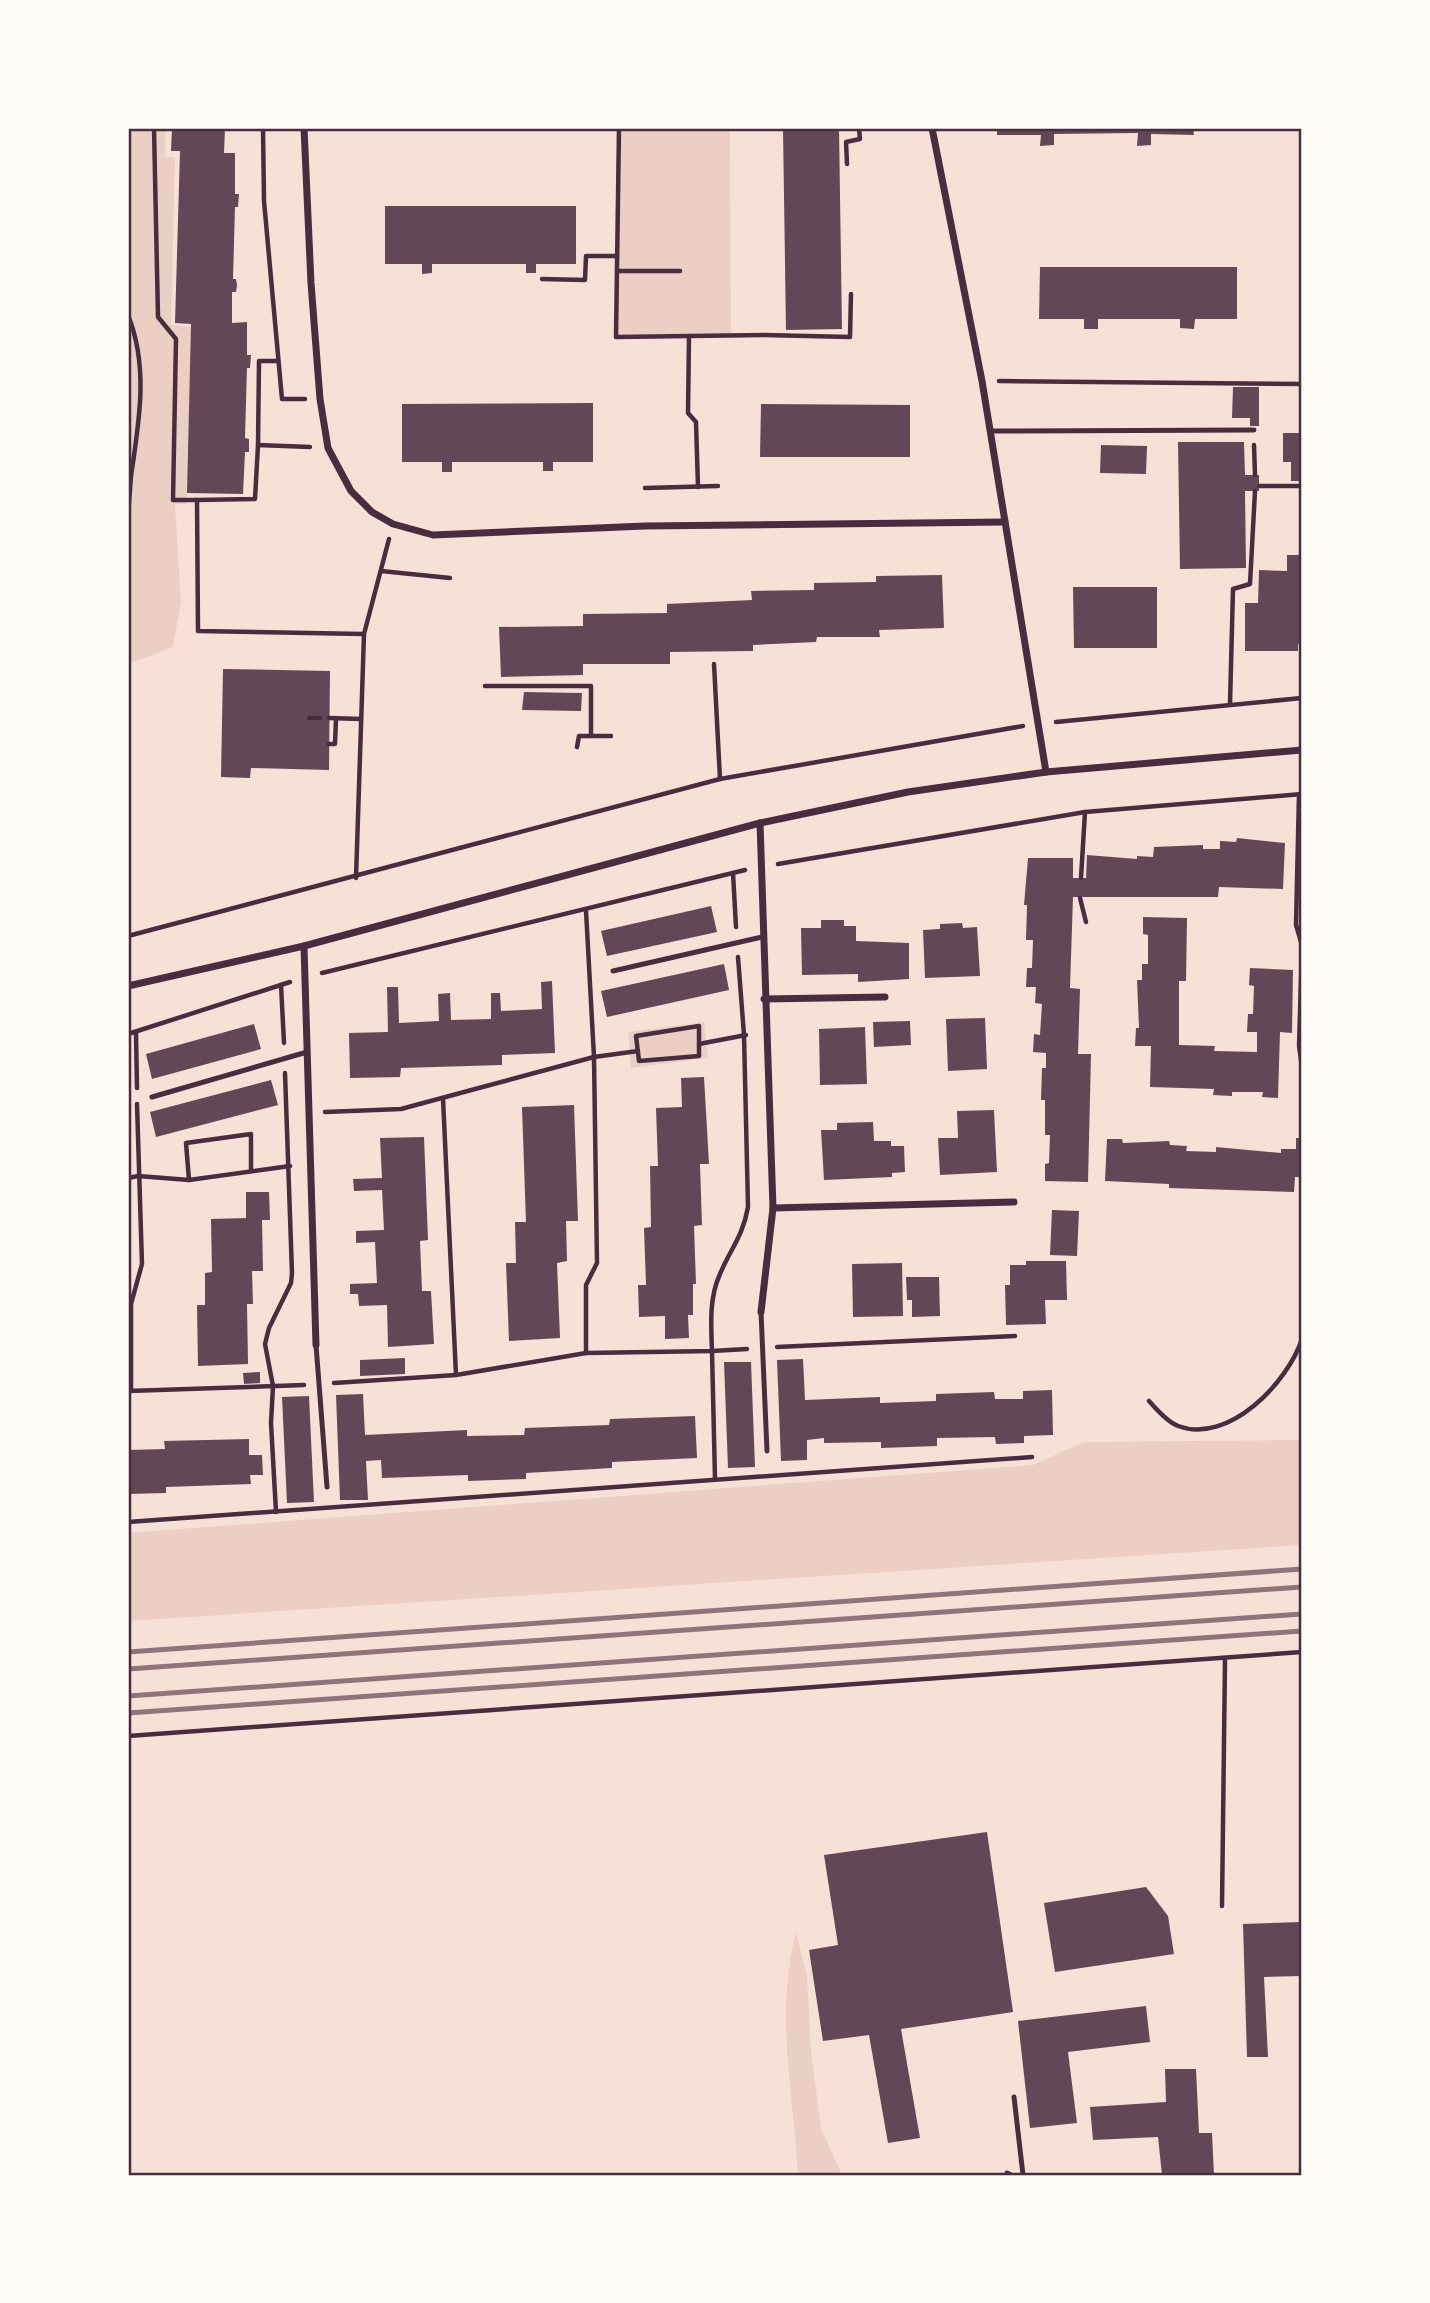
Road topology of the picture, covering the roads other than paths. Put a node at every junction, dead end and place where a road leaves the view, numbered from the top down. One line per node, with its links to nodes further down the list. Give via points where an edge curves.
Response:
1 (304, 128): 5 (street, via 311,283 328,448 351,491 372,512 393,524 433,535 645,526)
2 (932, 128): 4 (street)
3 (1254, 430): 4 (lane)
4 (991, 431): 5 (street)
5 (1005, 522): 7 (street)
6 (1302, 750): 7 (street)
7 (1046, 772): 8 (street, via 908,792)
8 (760, 823): 9 (street); 10 (street)
9 (762, 937): 11 (lane); 14 (street)
10 (304, 946): 12 (street); 15 (street)
11 (613, 971)
12 (128, 986)
13 (884, 997): 14 (street)
14 (764, 999): 18 (street)
15 (307, 1052): 16 (lane); 20 (street)
16 (152, 1097)
17 (1014, 1202): 18 (street)
18 (773, 1208): 19 (street)
19 (761, 1312): 21 (lane)
20 (316, 1345): 22 (lane)
21 (767, 1451)
22 (327, 1487)
23 (1014, 2097): 24 (lane)
24 (1023, 2175)

